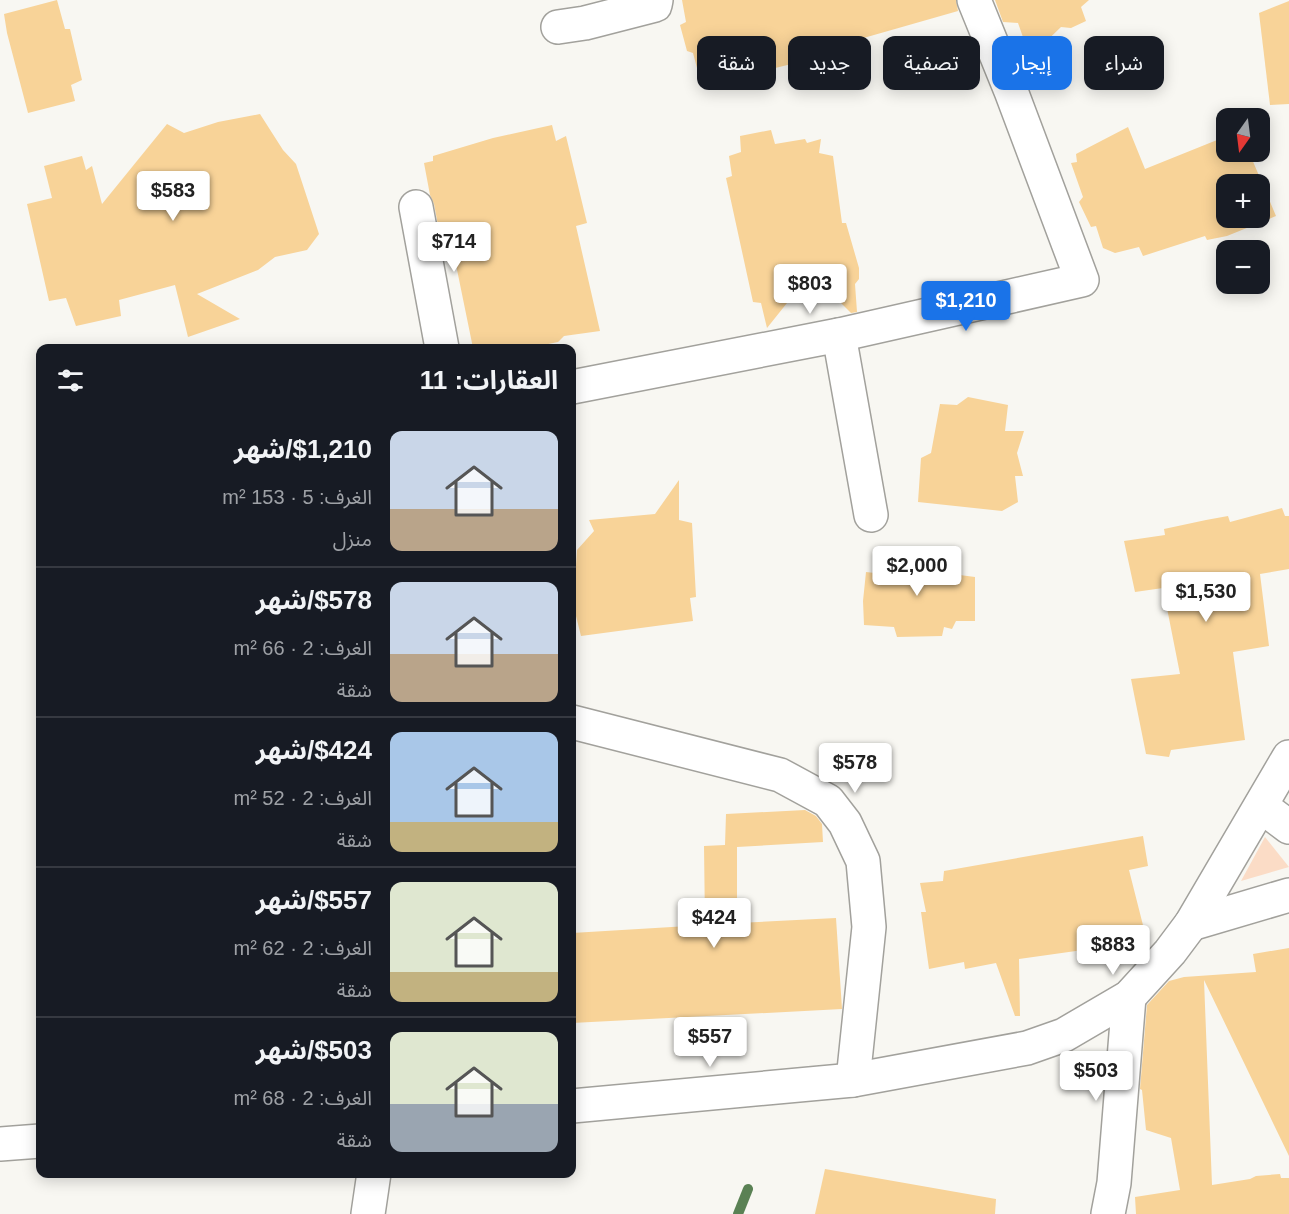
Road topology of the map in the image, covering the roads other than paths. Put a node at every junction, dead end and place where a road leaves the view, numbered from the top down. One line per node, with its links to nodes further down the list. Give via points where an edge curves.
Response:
1 (656, 0): 3 (street, via 655,5)
2 (974, 0): 5 (street, via 1082,280)
3 (558, 27)
4 (416, 207): 6 (street)
5 (839, 335): 7 (street); 8 (street)
6 (441, 344)
7 (576, 386)
8 (871, 515)
9 (576, 723): 16 (street, via 780,775 828,801 845,823 864,861 869,927)
10 (1289, 757): 11 (street)
11 (1261, 806): 12 (street); 14 (street)
12 (1289, 827)
13 (1289, 896): 14 (street)
14 (1191, 924): 15 (street)
15 (1129, 997): 16 (street, via 1064,1035 1027,1048); 22 (street)
16 (853, 1080): 17 (street)
17 (576, 1106)
18 (36, 1141): 19 (street)
19 (0, 1144)
20 (373, 1178): 21 (street)
21 (368, 1214)
22 (1108, 1214)

